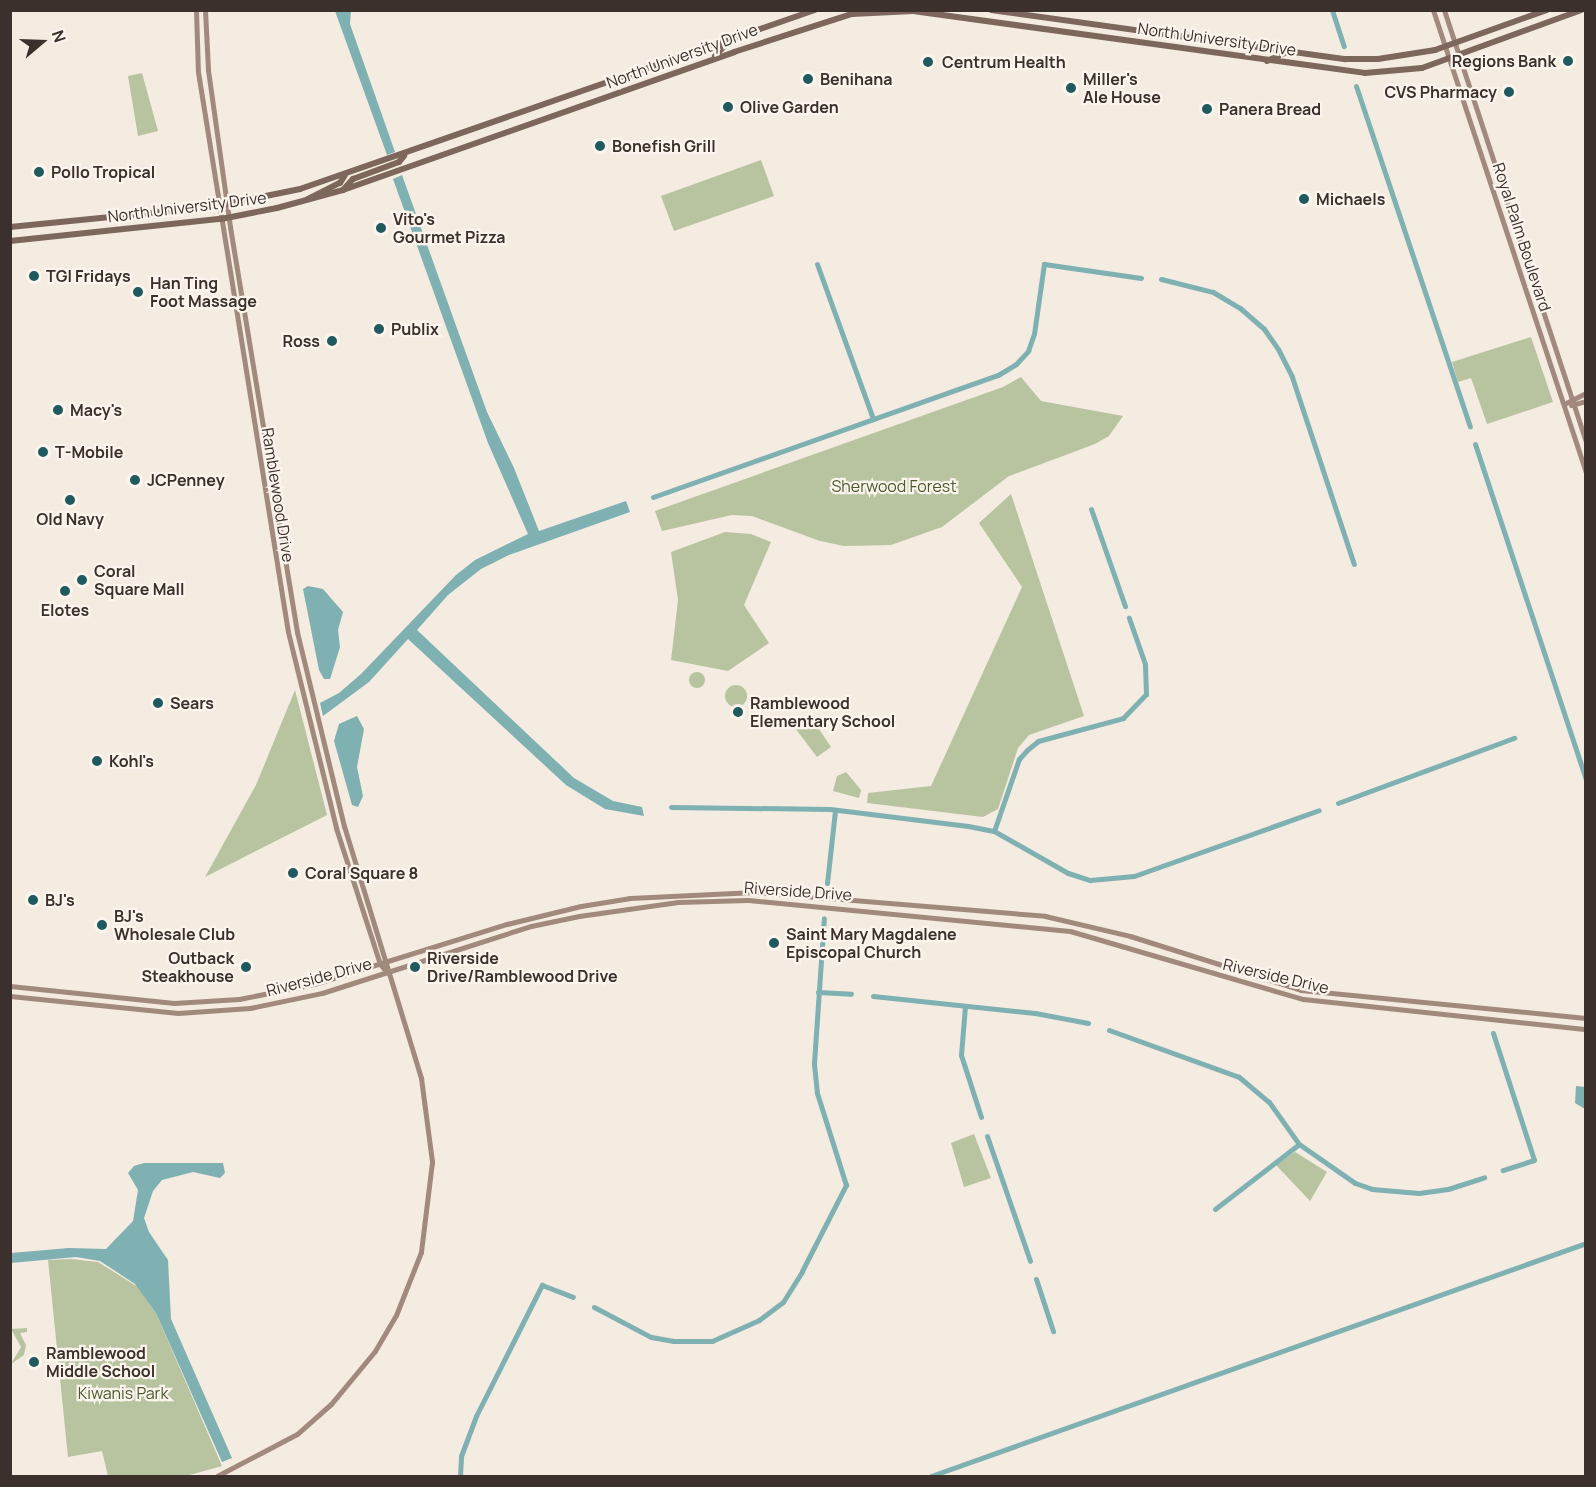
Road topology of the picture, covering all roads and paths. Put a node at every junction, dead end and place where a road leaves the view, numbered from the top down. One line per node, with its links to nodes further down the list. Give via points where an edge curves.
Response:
1 (196, 10): 26 (street, Ramblewood Drive, via 198,65)
2 (205, 10): 25 (street, Ramblewood Drive, via 208,70)
3 (815, 10): 11 (main road, North University Drive)
4 (991, 10): 16 (main road, North University Drive)
5 (1433, 10): 14 (street, Royal Palm Boulevard)
6 (1444, 10): 13 (street, Royal Palm Boulevard)
7 (1547, 10): 13 (main road, North University Drive)
8 (1581, 10): 17 (main road, North University Drive)
9 (878, 11): 10 (main road, North University Drive); 15 (main road, North University Drive, via 814,24)
10 (900, 11): 20 (main road, North University Drive)
11 (762, 29): 12 (main road, North University Drive); 15 (main road, via 737,43)
12 (730, 40): 19 (main road, via 726,48); 21 (main road, North University Drive)
13 (1455, 43): 14 (main road, North University Drive); 17 (street, Royal Palm Boulevard)
14 (1445, 46): 16 (main road, North University Drive, via 1378,59); 18 (street, Royal Palm Boulevard)
15 (734, 52): 19 (main road, North University Drive)
16 (1291, 52): 20 (main road, via 1274,55)
17 (1459, 55): 18 (main road, North University Drive); 32 (street, Royal Palm Boulevard)
18 (1449, 59): 20 (main road, North University Drive, via 1409,70 1374,73); 34 (street, Royal Palm Boulevard)
19 (707, 61): 23 (main road, North University Drive)
20 (1267, 61)
21 (405, 156): 22 (main road, North University Drive); 23 (main road, via 399,162 353,179)
22 (345, 175): 24 (main road, via 340,183); 25 (main road, North University Drive)
23 (343, 190): 24 (main road, North University Drive)
24 (305, 201): 27 (main road, North University Drive)
25 (228, 204): 26 (main road, North University Drive); 27 (street, Ramblewood Drive)
26 (219, 206): 28 (street, Ramblewood Drive); 29 (main road, North University Drive)
27 (229, 218): 28 (main road, North University Drive); 38 (street, Ramblewood Drive, via 284,569 316,721)
28 (221, 219): 30 (main road, North University Drive); 38 (street, Ramblewood Drive, via 278,578 304,705 336,828)
29 (10, 227)
30 (10, 241)
31 (1586, 393): 32 (street)
32 (1571, 397): 34 (street); 35 (street, Royal Palm Boulevard)
33 (1586, 401): 35 (street)
34 (1564, 404): 35 (street); 37 (street, Royal Palm Boulevard)
35 (1573, 405): 36 (street, Royal Palm Boulevard)
36 (1586, 442)
37 (1586, 472)
38 (383, 963): 39 (street, Ramblewood Drive); 40 (street, Riverside Drive, via 282,992 213,1001 174,1003); 42 (street, Riverside Drive, via 507,924 603,902 724,892 799,893 1079,922 1300,990)
39 (387, 972): 41 (street, Riverside Drive, via 281,1003 188,1013); 43 (street, Riverside Drive, via 579,916 678,902 766,900 1070,931 1303,999); 44 (street, Ramblewood Drive, via 421,1078 430,1132 431,1188 421,1252 396,1315 353,1380 297,1434)
40 (10, 986)
41 (10, 996)
42 (1586, 1018)
43 (1586, 1029)
44 (217, 1476)

